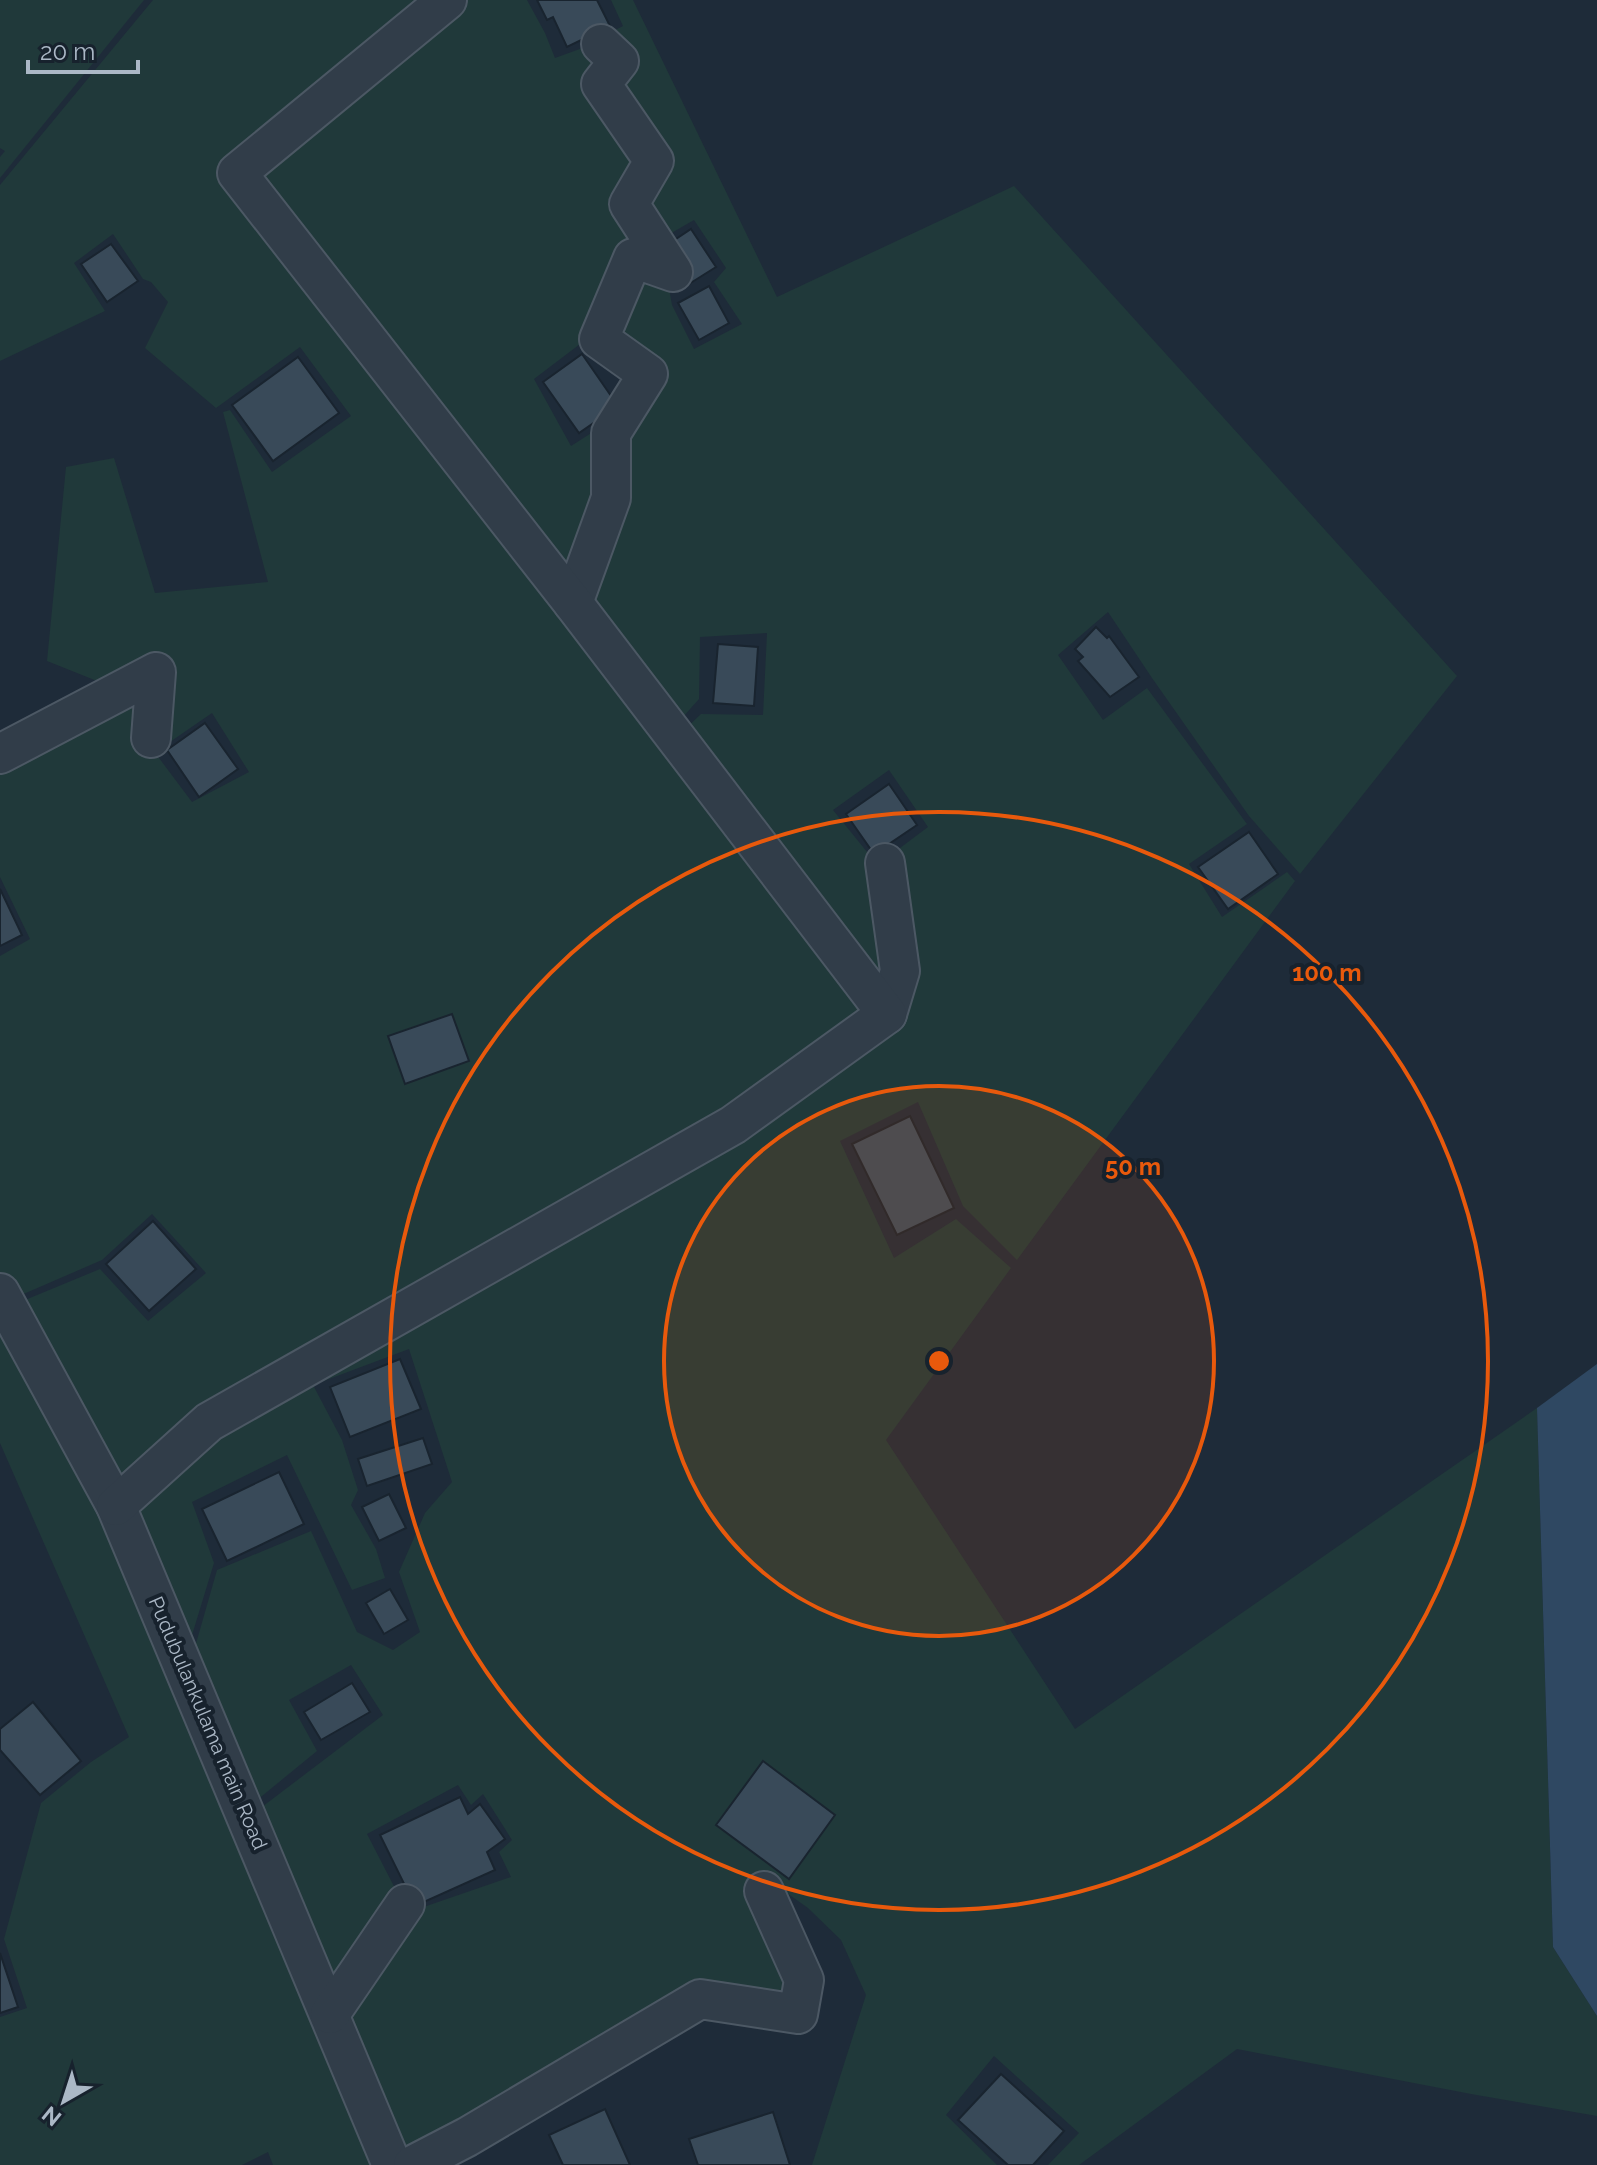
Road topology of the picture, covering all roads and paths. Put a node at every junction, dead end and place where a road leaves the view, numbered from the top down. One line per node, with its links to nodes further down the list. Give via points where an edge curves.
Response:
1 (447, 0): 3 (street, via 237,173)
2 (601, 44): 3 (street, via 619,61 601,84 654,161 629,204 673,272 633,258 599,339 648,374 611,433 611,498)
3 (573, 603): 7 (street)
4 (151, 738): 5 (street, via 156,672)
5 (0, 754)
6 (885, 863): 7 (street, via 900,971)
7 (887, 1014): 9 (street, via 733,1125 209,1422)
8 (1, 1298): 9 (street, Pudubulankulama main Road)
9 (116, 1506): 12 (street, Pudubulankulama main Road)
10 (764, 1891): 14 (street, via 804,1980 798,2014 700,1999)
11 (405, 1904): 12 (street)
12 (330, 2014): 13 (street, Pudubulankulama main Road)
13 (392, 2165)
14 (413, 2165)

